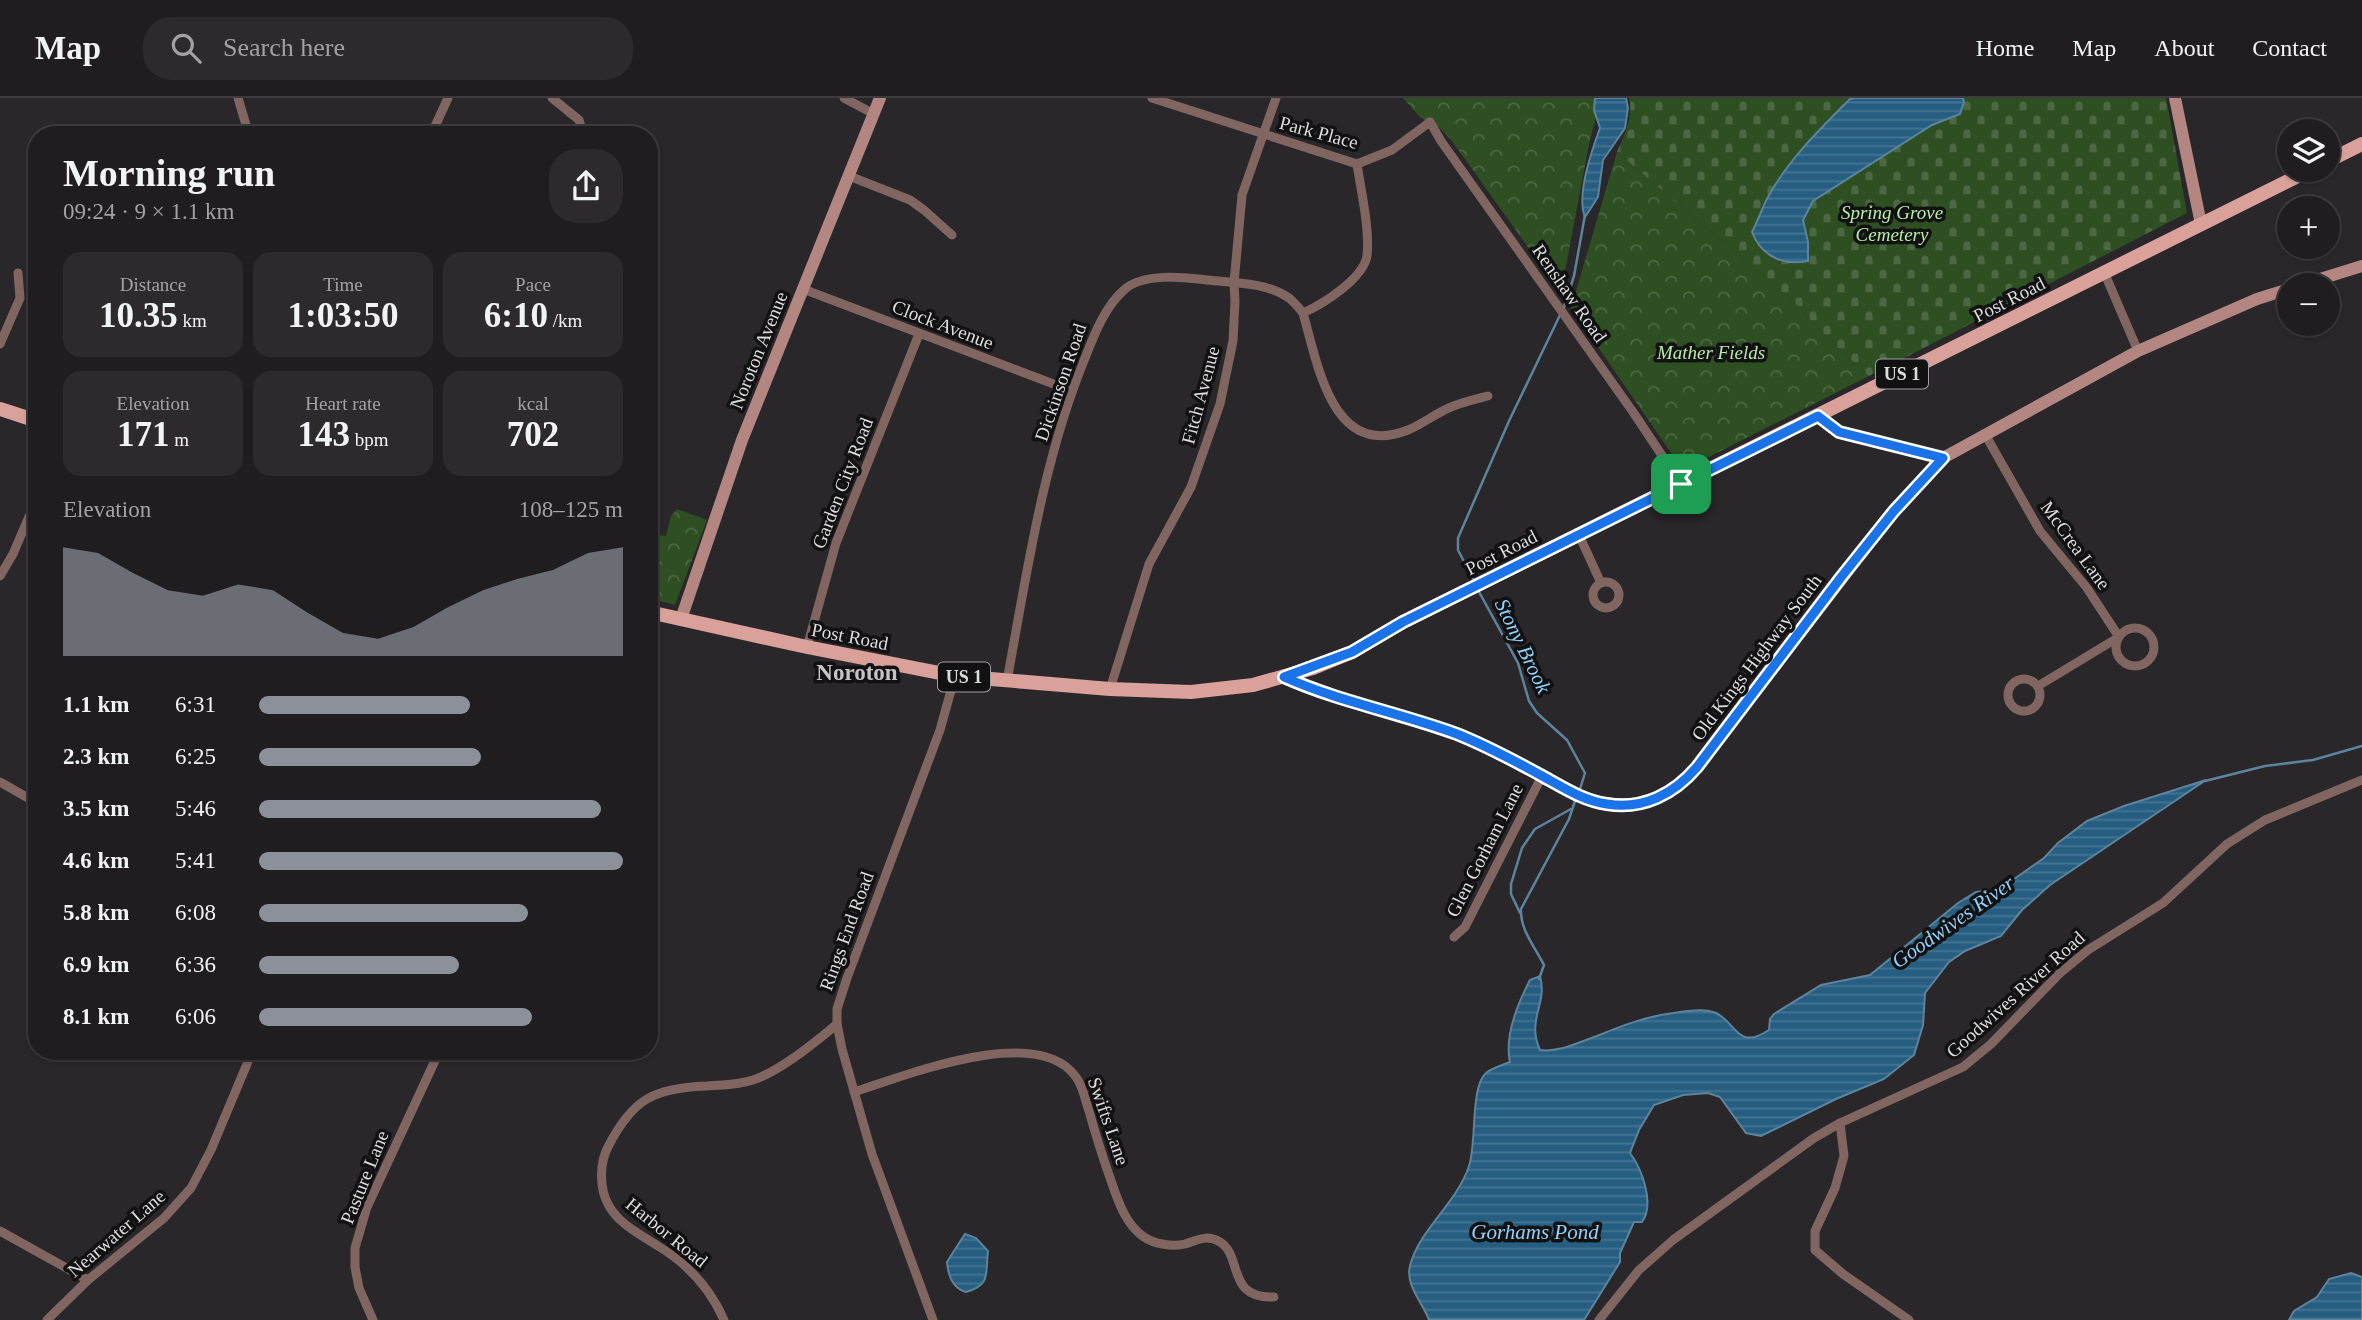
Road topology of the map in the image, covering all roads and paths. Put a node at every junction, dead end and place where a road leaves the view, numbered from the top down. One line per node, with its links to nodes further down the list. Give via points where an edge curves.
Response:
1 (238, 98): 11 (street)
2 (448, 98): 12 (street)
3 (552, 98): 13 (street)
4 (844, 98): 9 (street)
5 (880, 98): 9 (street, Noroton Avenue)
6 (1152, 98): 14 (street, Park Place)
7 (1276, 98): 14 (street, Fitch Avenue)
8 (2175, 98): 20 (street)
9 (874, 114): 18 (street, Noroton Avenue)
10 (1430, 122): 17 (street, Park Place, via 1392,150); 40 (street, Renshaw Road)
11 (246, 126)
12 (435, 126)
13 (581, 126)
14 (1263, 135): 17 (street, Park Place); 26 (street, Fitch Avenue, via 1242,195)
15 (2362, 144): 16 (main road)
16 (2340, 155)
17 (1357, 163): 29 (street, via 1367,258 1357,275 1322,304)
18 (849, 176): 21 (street, via 910,200); 27 (street, Noroton Avenue)
19 (2286, 182): 20 (main road, Post Road / US 1)
20 (2201, 224): 23 (main road, Post Road / US 1)
21 (952, 235)
22 (2362, 266): 25 (street)
23 (2104, 272): 32 (street); 36 (main road, Post Road / US 1)
24 (18, 273): 31 (street, via 20,298)
25 (2340, 273)
26 (1234, 283): 29 (street, Dickinson Road, via 1270,289); 33 (street, Dickinson Road, via 1180,277 1150,279 1125,288 1100,321); 53 (street, Fitch Avenue, via 1233,341 1220,404 1191,487 1149,564)
27 (803, 289): 30 (street, Clock Avenue); 46 (street, Noroton Avenue, via 742,440)
28 (2277, 293): 32 (street, Old Kings Highway South)
29 (1303, 313): 34 (street, via 1324,388 1343,419 1364,433 1386,436 1452,406)
30 (919, 334): 33 (street, Clock Avenue); 48 (street, Garden City Road, via 836,543)
31 (0, 344)
32 (2138, 351): 38 (street, Old Kings Highway South)
33 (1072, 391): 51 (street, Dickinson Road, via 1039,512)
34 (1488, 396)
35 (0, 409): 37 (main road)
36 (1818, 416): 39 (street, via 1839,432); 40 (main road, Post Road / US 1)
37 (28, 418)
38 (1986, 436): 39 (street, Old Kings Highway South); 47 (street, McCrea Lane, via 2040,531 2087,588)
39 (1943, 458): 54 (street, Old Kings Highway South, via 1886,522 1684,782 1645,802 1608,804)
40 (1681, 484): 42 (main road, Post Road / US 1)
41 (28, 518): 43 (street)
42 (1579, 535): 44 (street); 50 (main road, Post Road / US 1, via 1352,652)
43 (0, 576)
44 (1601, 583)
45 (658, 614): 46 (main road, Post Road / US 1)
46 (681, 620): 48 (main road, Post Road / US 1)
47 (2119, 638): 47 (street, McCrea Lane, via 2117,652 2127,665 2139,666 2151,657 2154,643 2145,631 2131,629); 52 (street, McCrea Lane)
48 (807, 647): 49 (main road, Post Road / US 1)
49 (955, 676): 51 (main road, Post Road / US 1); 59 (street, Rings End Road, via 940,730 840,996)
50 (1284, 677): 53 (main road, Post Road / US 1, via 1191,692); 54 (street, Old Kings Highway South, via 1456,734)
51 (1007, 681): 53 (main road, Post Road / US 1)
52 (2038, 686)
53 (1110, 689)
54 (1542, 776): 58 (street, Glen Gorham Lane, via 1465,927)
55 (2362, 780): 63 (street, Goodwives River Road, via 2265,820 2227,845 2163,903 2060,973 1963,1068)
56 (0, 782): 57 (street)
57 (28, 798)
58 (1454, 937)
59 (837, 1024): 62 (street, Rings End Road); 69 (street, Harbor Road, via 755,1080 666,1090 652,1096 626,1115 605,1152 601,1171 609,1206 630,1229 693,1272)
60 (249, 1060): 65 (street, Nearwater Lane, via 191,1188 156,1225)
61 (435, 1060): 68 (street, Pasture Lane, via 367,1207 355,1248 359,1288)
62 (854, 1092): 66 (street, Swifts Lane, via 1000,1052 1033,1053 1056,1061 1078,1079 1124,1214 1135,1228 1162,1243 1214,1238 1228,1249 1237,1279 1247,1289); 70 (street, Rings End Road)
63 (1840, 1123): 71 (street, Goodwives River Road, via 1797,1149 1651,1258); 72 (street, via 1844,1156 1815,1231 1815,1250)
64 (0, 1231): 65 (street)
65 (88, 1280): 67 (street, Nearwater Lane)
66 (1274, 1297)
67 (47, 1320)
68 (373, 1320)
69 (724, 1320)
70 (933, 1320)
71 (1599, 1320)
72 (1909, 1320)

